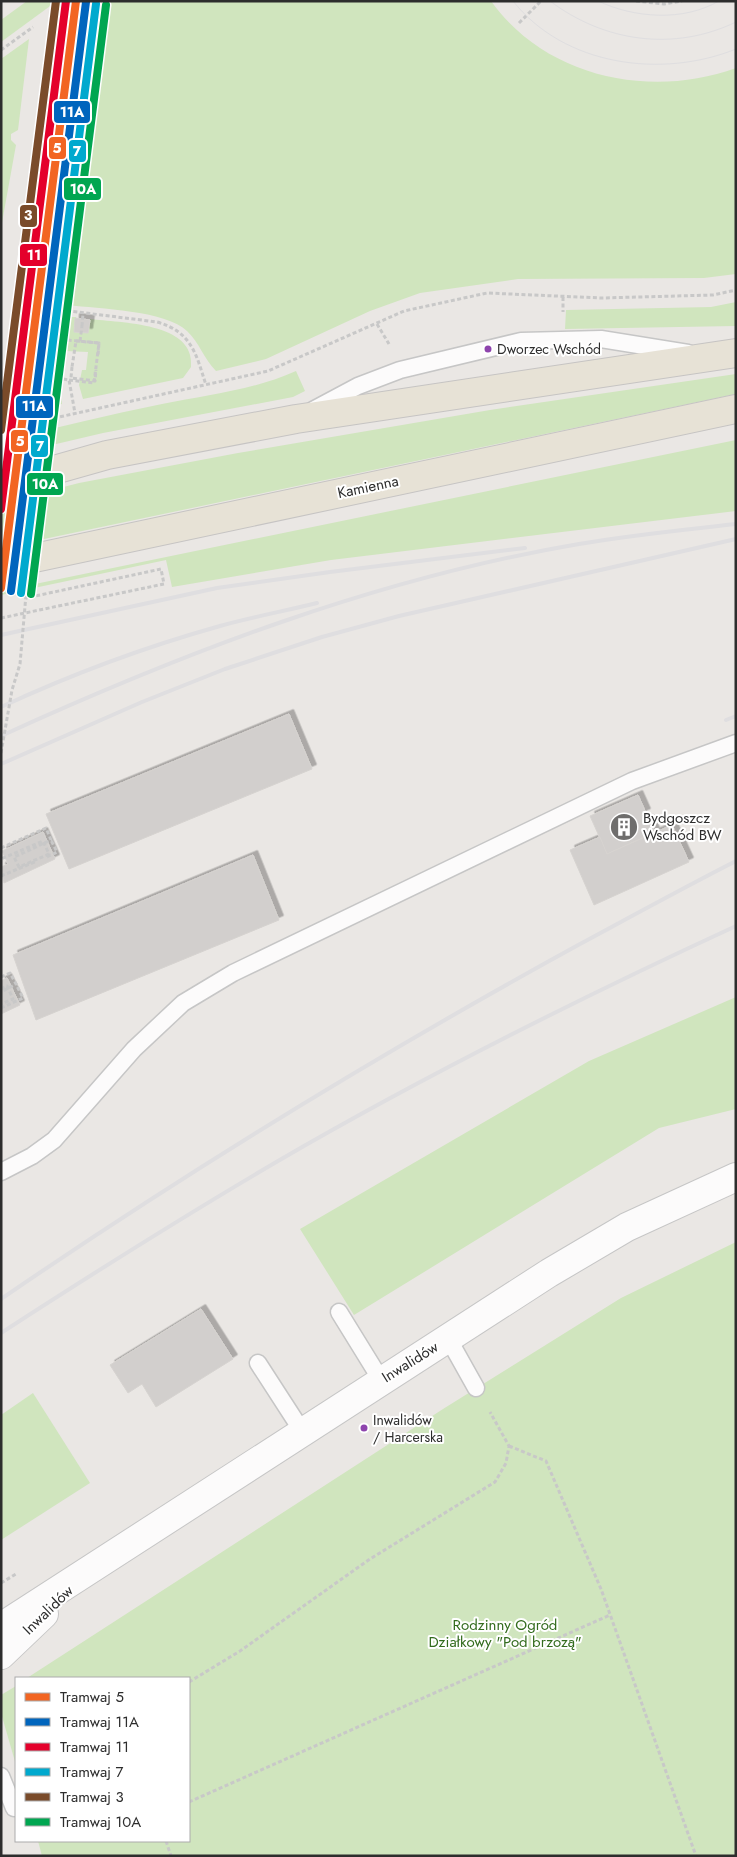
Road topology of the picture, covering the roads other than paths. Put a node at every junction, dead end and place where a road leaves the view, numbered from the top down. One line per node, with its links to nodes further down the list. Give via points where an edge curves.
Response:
1 (65, 1): 6 (lane, bridge)
2 (725, 355): 4 (main road); 4 (lane, via 601,339 521,341 400,370 358,386)
3 (736, 410): 7 (main road, Kamienna)
4 (296, 420): 5 (main road, via 107,455)
5 (1, 484)
6 (1, 505)
7 (1, 565)
8 (736, 743): 9 (lane, via 632,781 233,973 183,1003 134,1049 54,1140)
9 (1, 1172)
10 (736, 1177): 12 (street, Inwalidów, via 627,1227)
11 (339, 1312): 14 (lane)
12 (448, 1338): 14 (street, Inwalidów); 15 (lane)
13 (258, 1363): 16 (lane)
14 (381, 1380): 16 (street, Inwalidów)
15 (476, 1388)
16 (302, 1431): 17 (street, Inwalidów)
17 (94, 1566): 18 (street, Inwalidów); 19 (street, Inwalidów)
18 (1, 1627)
19 (1, 1655)
20 (1, 1776): 21 (lane)
21 (14, 1808)

